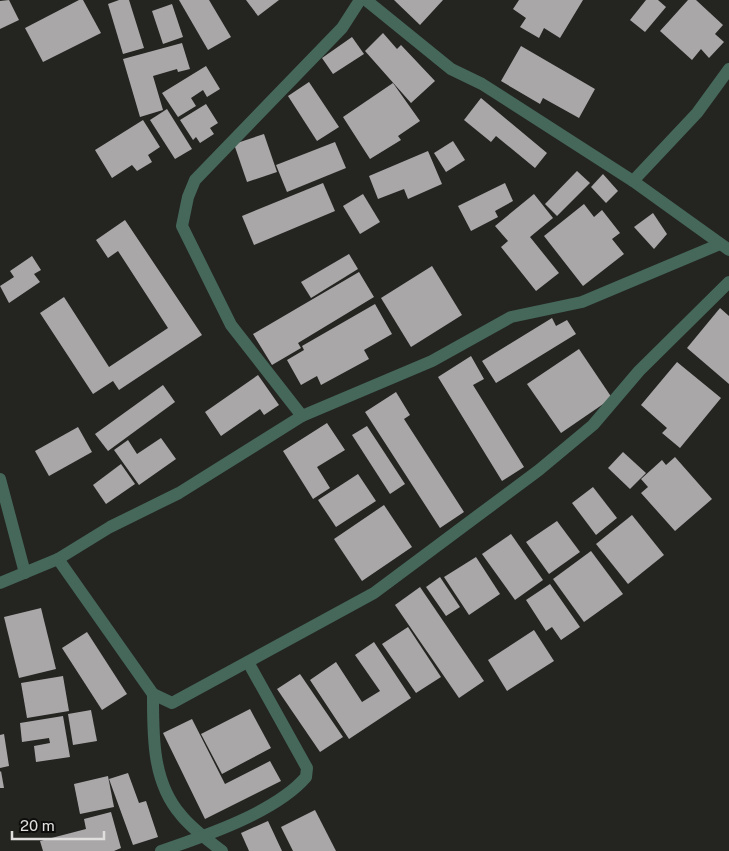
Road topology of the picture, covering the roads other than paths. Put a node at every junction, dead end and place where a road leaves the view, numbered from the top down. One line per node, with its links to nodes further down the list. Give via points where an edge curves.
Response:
1 (360, 0): 7 (street, via 342,28 195,180 182,226 231,325)
2 (366, 0): 4 (street, via 452,69 482,84)
3 (729, 70): 4 (street, via 697,113)
4 (633, 181): 5 (street)
5 (725, 247): 7 (street, via 582,302 511,317 432,361)
6 (729, 282): 12 (street, via 639,371 592,425 539,470 374,593)
7 (302, 416): 9 (street, via 178,493 110,527)
8 (0, 479): 10 (street)
9 (58, 559): 10 (street); 13 (street)
10 (25, 573): 11 (street)
11 (0, 583)
12 (248, 662): 13 (street, via 172,703); 14 (street, via 307,768 306,777 282,799)
13 (153, 694): 14 (street, via 153,742 162,785 180,815)
14 (204, 837): 15 (street); 16 (street)
15 (161, 851)
16 (222, 851)

